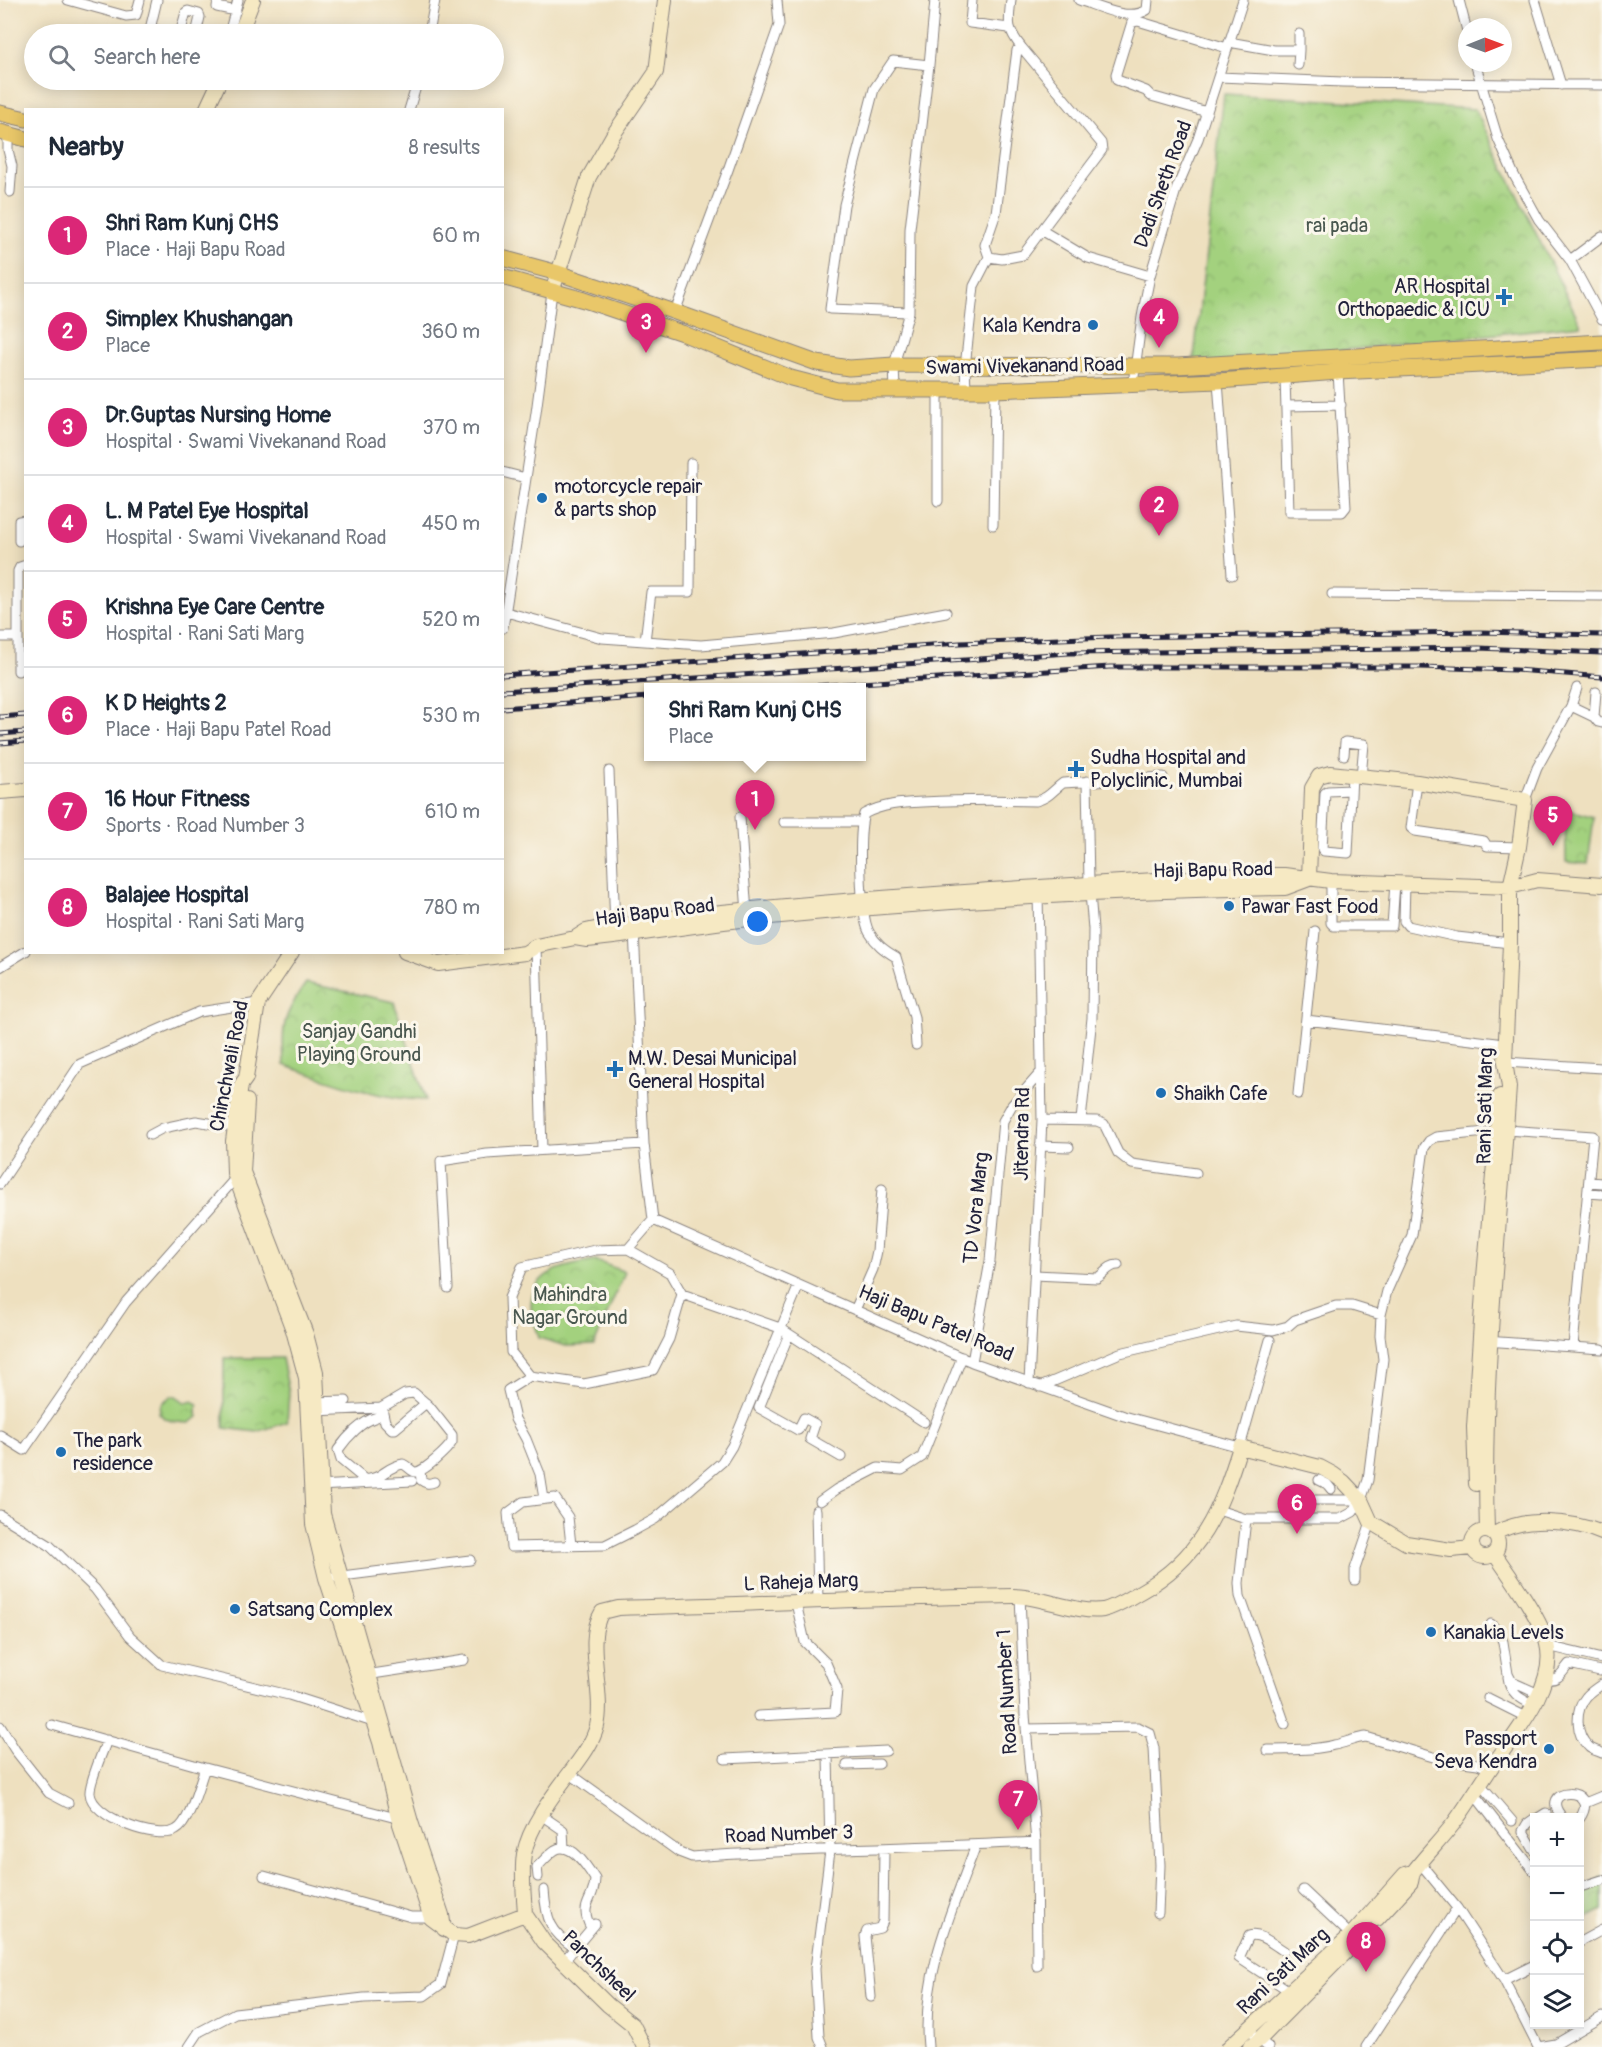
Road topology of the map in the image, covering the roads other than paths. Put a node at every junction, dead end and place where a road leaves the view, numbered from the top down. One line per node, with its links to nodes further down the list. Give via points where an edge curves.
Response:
1 (68, 0): 2 (street, via 126,16 136,15)
2 (140, 0)
3 (157, 0): 21 (street)
4 (218, 0): 19 (street, via 217,7)
5 (238, 0): 19 (street)
6 (253, 0): 25 (street)
7 (435, 0): 26 (street)
8 (665, 0): 54 (street, via 656,72 589,177)
9 (777, 0): 58 (street, via 779,25)
10 (936, 0): 32 (street)
11 (972, 0): 27 (street, via 970,23)
12 (1006, 0): 27 (street)
13 (1011, 0): 27 (street)
14 (1079, 0): 15 (street, via 1126,14 1141,14 1147,10)
15 (1148, 0)
16 (1243, 0): 29 (street, Dadi Sheth Road)
17 (1459, 0): 20 (street)
18 (1535, 0): 37 (street)
19 (236, 11): 24 (street)
20 (1464, 18)
21 (151, 24)
22 (180, 24): 23 (street, via 188,11 199,14)
23 (198, 24)
24 (233, 24)
25 (244, 24)
26 (431, 24)
27 (1006, 27): 30 (street)
28 (1299, 34): 31 (street)
29 (1228, 45): 31 (street); 35 (street, Dadi Sheth Road); 43 (street, via 1132,22 1116,74 1117,80 1151,96)
30 (1022, 48): 49 (street, via 1101,143 1102,150); 51 (street, via 1017,50 996,213 985,245)
31 (1299, 50): 33 (street)
32 (929, 65): 59 (street, via 910,229); 59 (street, via 893,61 874,89 844,205 830,309)
33 (1298, 65)
34 (1477, 72): 36 (street)
35 (1219, 77): 36 (street); 43 (street, Dadi Sheth Road)
36 (1481, 85): 37 (street); 53 (street, via 1514,175 1539,220)
37 (1561, 86): 38 (street)
38 (1602, 86)
39 (215, 90): 41 (street)
40 (415, 90): 42 (street)
41 (207, 108)
42 (410, 108)
43 (1208, 112): 55 (street, Dadi Sheth Road, via 1176,190)
44 (0, 113): 45 (main road)
45 (24, 119)
46 (4, 133): 47 (main road); 48 (street, via 12,166)
47 (24, 138)
48 (10, 192)
49 (1043, 231): 51 (street, via 1023,255); 55 (street, via 1088,258)
50 (1602, 236): 53 (street)
51 (989, 257): 64 (street, via 974,286)
52 (504, 259): 54 (main road, Swami Vivekanand Road)
53 (1570, 260): 60 (street)
54 (558, 273): 57 (street); 58 (main road, Swami Vivekanand Road)
55 (1150, 276): 65 (street, Dadi Sheth Road)
56 (504, 278): 57 (main road, Swami Vivekanand Road)
57 (552, 292): 72 (main road, Swami Vivekanand Road, via 682,333 821,387); 78 (street)
58 (675, 312): 63 (main road, Swami Vivekanand Road, via 818,363 849,368)
59 (909, 312): 63 (street)
60 (1602, 319)
61 (1602, 342): 65 (main road, Swami Vivekanand Road)
62 (1602, 359): 66 (main road, Swami Vivekanand Road)
63 (894, 365): 64 (main road, Swami Vivekanand Road); 72 (street)
64 (965, 367): 65 (main road, Swami Vivekanand Road); 71 (street)
65 (1135, 367): 69 (street, Dadi Sheth Road)
66 (1338, 372): 67 (main road, Swami Vivekanand Road); 74 (street)
67 (1285, 377): 68 (main road, Swami Vivekanand Road); 75 (street)
68 (1218, 381): 69 (main road, Swami Vivekanand Road); 84 (street)
69 (1133, 384): 73 (main road, Swami Vivekanand Road)
70 (938, 389): 71 (main road, Swami Vivekanand Road); 72 (main road, Swami Vivekanand Road); 79 (street)
71 (966, 389): 73 (main road, Swami Vivekanand Road)
72 (895, 390)
73 (995, 390): 81 (street)
74 (1341, 405): 75 (street); 75 (street, via 1346,507 1342,512 1289,512)
75 (1286, 406)
76 (691, 463): 93 (street, via 690,592 651,592)
77 (504, 472): 78 (street)
78 (526, 478): 88 (street)
79 (938, 501)
80 (24, 520): 82 (street, via 19,521)
81 (993, 525)
82 (19, 541)
83 (24, 566): 87 (street, via 18,571)
84 (1232, 575)
85 (1332, 594): 86 (street)
86 (1602, 596)
87 (22, 611): 92 (street)
88 (506, 612): 90 (street); 93 (street, via 602,638)
89 (946, 612): 93 (street, via 834,633 701,645)
90 (504, 623)
91 (0, 637): 92 (street)
92 (17, 637): 94 (street)
93 (645, 641)
94 (18, 671)
95 (1577, 688): 97 (street, Rani Sati Marg)
96 (1596, 692): 98 (street)
97 (1571, 706): 98 (street); 108 (street, Rani Sati Marg, via 1537,768)
98 (1598, 720)
99 (1344, 755): 101 (street, via 1345,742 1364,744)
100 (609, 771): 124 (street)
101 (1357, 776): 104 (street); 106 (street); 115 (street, via 1324,774 1312,788)
102 (1163, 777): 103 (street)
103 (1087, 781): 111 (street, via 1063,783 1047,798 1036,801 953,799 898,803 875,808 864,814); 120 (street)
104 (1417, 782): 108 (street); 112 (street, via 1411,828 1480,840 1487,846)
105 (24, 790): 107 (street)
106 (1351, 790): 113 (street); 113 (street, via 1324,794 1322,850)
107 (0, 792)
108 (1526, 800): 112 (street, Rani Sati Marg)
109 (740, 817): 123 (street)
110 (784, 822): 111 (street)
111 (861, 822): 122 (street)
112 (1519, 847): 119 (street, Rani Sati Marg)
113 (1348, 852): 114 (street)
114 (1348, 864)
115 (1309, 879): 116 (street, Haji Bapu Road); 120 (street, Haji Bapu Road, via 1284,875 1247,882)
116 (1330, 881): 117 (street, Haji Bapu Road); 117 (street, via 1334,926 1392,926)
117 (1400, 883): 119 (street, Haji Bapu Road); 128 (street, via 1404,921 1408,926)
118 (1602, 885): 119 (street, Haji Bapu Road, via 1537,880)
119 (1510, 887): 128 (street, Rani Sati Marg)
120 (1086, 889): 121 (street, Haji Bapu Road); 143 (street, via 1093,929 1092,1018)
121 (1038, 891): 122 (street, Haji Bapu Road); 140 (street, Jitendra Rd)
122 (864, 904): 123 (street, Haji Bapu Road); 137 (street, via 873,938 879,947 896,957 914,1017)
123 (747, 914): 125 (street, Haji Bapu Road)
124 (615, 927): 125 (street, Haji Bapu Road); 127 (street, Haji Bapu Road)
125 (634, 929): 127 (street, Haji Bapu Road); 147 (street)
126 (1315, 931): 135 (street)
127 (596, 934): 129 (street, Haji Bapu Road, via 587,940 575,938)
128 (1510, 943): 136 (street, Rani Sati Marg)
129 (536, 946): 132 (street, Haji Bapu Road, via 525,953 438,964); 150 (street)
130 (24, 952): 133 (street)
131 (291, 954): 134 (street, Chinchwali Road)
132 (410, 954)
133 (0, 967)
134 (258, 1003): 144 (street, Chinchwali Road, via 246,1078 241,1085); 155 (street, via 199,1012 80,1064)
135 (1306, 1020): 136 (street); 141 (street)
136 (1505, 1044): 138 (street, Rani Sati Marg)
137 (916, 1045)
138 (1505, 1068): 139 (street); 145 (street, Rani Sati Marg, via 1509,1087)
139 (1602, 1068)
140 (1042, 1071): 142 (street, Jitendra Rd); 176 (street, TD Vora Marg, via 1003,1121 990,1261)
141 (1298, 1094)
142 (1042, 1120): 143 (street); 148 (street, Jitendra Rd)
143 (1081, 1120): 151 (street, via 1104,1124 1118,1153 1132,1164)
144 (240, 1128): 146 (street, via 196,1121); 152 (street, Chinchwali Road, via 233,1141)
145 (1501, 1131): 153 (street, via 1593,1136); 168 (street, via 1436,1137 1424,1148 1412,1235 1387,1291); 172 (street, Rani Sati Marg)
146 (150, 1135)
147 (644, 1143): 150 (street); 159 (street)
148 (1041, 1146): 149 (street); 162 (street, Jitendra Rd)
149 (1069, 1146)
150 (542, 1150): 165 (street, via 441,1161)
151 (1196, 1173)
152 (240, 1177): 164 (street, Chinchwali Road); 186 (street, via 126,1302 24,1450)
153 (1589, 1182): 154 (street); 157 (street)
154 (1602, 1183)
155 (0, 1184)
156 (882, 1189): 167 (street, via 873,1269)
157 (1588, 1193): 158 (street); 173 (street)
158 (1602, 1194)
159 (653, 1220): 160 (street); 163 (street, Haji Bapu Patel Road)
160 (628, 1250): 166 (street, via 670,1272); 177 (street, via 595,1250 522,1267 509,1298 511,1352)
161 (1118, 1264): 162 (street, via 1097,1278)
162 (1035, 1275): 178 (street, Jitendra Rd)
163 (799, 1285): 167 (street, Haji Bapu Patel Road); 169 (street)
164 (283, 1287): 182 (street, Chinchwali Road); 182 (street, via 306,1335 316,1372)
165 (448, 1288)
166 (682, 1294): 169 (street); 177 (street, via 669,1339 653,1370 584,1384)
167 (855, 1310): 175 (street, Haji Bapu Patel Road)
168 (1381, 1315): 179 (street, via 1352,1306 1336,1306 1273,1330 1236,1326 1120,1353); 197 (street, via 1383,1359 1368,1480)
169 (780, 1328): 170 (street); 204 (street, via 722,1462 655,1519 635,1530 605,1545)
170 (789, 1334): 185 (street); 188 (street, via 759,1408 798,1430 804,1418 814,1424 810,1439)
171 (1270, 1340): 187 (street)
172 (1485, 1341): 173 (street); 202 (street, Rani Sati Marg, via 1480,1476)
173 (1573, 1346): 174 (street)
174 (1602, 1349)
175 (962, 1358): 176 (street, Haji Bapu Patel Road); 212 (street, via 922,1457 902,1470 878,1468 837,1489 818,1506)
176 (972, 1362): 178 (street, Haji Bapu Patel Road)
177 (530, 1376): 195 (street, via 508,1390 515,1419 540,1474)
178 (1029, 1383): 179 (street, Haji Bapu Patel Road)
179 (1040, 1387): 187 (street, Haji Bapu Patel Road, via 1124,1416)
180 (346, 1401): 182 (street)
181 (426, 1404): 183 (street, via 414,1393); 183 (street, via 395,1429 385,1422); 189 (street, via 452,1436 452,1442)
182 (312, 1407): 183 (street); 193 (street)
183 (382, 1408)
184 (377, 1417): 189 (street, via 345,1439 338,1450 341,1460 368,1480 394,1465 403,1464)
185 (924, 1422)
186 (0, 1435)
187 (1240, 1447): 190 (street, Haji Bapu Patel Road); 198 (street, L Raheja Marg)
188 (841, 1457)
189 (420, 1472): 192 (street, via 424,1483)
190 (1320, 1476): 194 (street); 197 (street, Haji Bapu Patel Road, via 1344,1482)
191 (412, 1481): 193 (street)
192 (434, 1482)
193 (317, 1486): 208 (street); 209 (street, via 313,1524)
194 (1331, 1489)
195 (544, 1499): 204 (street, via 555,1498 568,1517); 204 (street, via 523,1502 508,1514 511,1547)
196 (1299, 1500): 197 (street)
197 (1360, 1500): 200 (street, via 1353,1512 1341,1519); 201 (street, Haji Bapu Patel Road)
198 (1218, 1510): 200 (street); 211 (street, L Raheja Marg, via 1197,1546 1159,1581 1122,1602 1103,1610 1083,1609)
199 (0, 1515): 225 (street, via 49,1545 95,1589 130,1636 162,1665 289,1695)
200 (1246, 1519): 226 (street, via 1240,1596)
201 (1371, 1522): 205 (street, via 1406,1543 1451,1550); 210 (street, via 1354,1569)
202 (1486, 1532): 203 (street, via 1554,1522); 205 (street, via 1473,1539); 206 (street, via 1498,1546)
203 (1602, 1533)
204 (571, 1545)
205 (1473, 1548): 206 (street, via 1482,1556)
206 (1494, 1553): 215 (street, Rani Sati Marg)
207 (470, 1560): 208 (street)
208 (340, 1576): 209 (street); 219 (street)
209 (326, 1578): 219 (street)
210 (1355, 1580)
211 (1020, 1596): 212 (street, L Raheja Marg); 229 (street, Road Number 1)
212 (818, 1601): 213 (street, L Raheja Marg)
213 (796, 1603): 224 (street, via 805,1642 826,1663 837,1689 835,1712); 242 (street, L Raheja Marg, via 618,1608 602,1612 596,1622 597,1727 580,1761)
214 (1491, 1624): 223 (street, via 1503,1642 1509,1686)
215 (1548, 1646): 216 (street); 220 (street, Rani Sati Marg)
216 (1602, 1659)
217 (464, 1660): 219 (street)
218 (1600, 1671): 220 (street, via 1569,1664 1559,1677)
219 (364, 1675): 225 (street)
220 (1545, 1679): 223 (street, Rani Sati Marg)
221 (1602, 1684): 235 (street, via 1587,1696 1578,1719 1580,1735 1587,1746)
222 (1488, 1698): 223 (street)
223 (1533, 1706): 241 (street, Rani Sati Marg)
224 (758, 1716)
225 (378, 1724): 250 (street)
226 (1285, 1724)
227 (52, 1725): 230 (street)
228 (0, 1726): 245 (street, via 49,1793)
229 (1026, 1729): 253 (street, Road Number 1); 269 (street, via 1138,1727 1150,1733 1160,1865)
230 (107, 1740): 240 (street); 240 (street, via 90,1792 93,1805 109,1817 138,1829 176,1831 185,1821)
231 (1267, 1750): 241 (street, via 1335,1745 1366,1737 1418,1754)
232 (886, 1751): 233 (street)
233 (864, 1752): 234 (street); 237 (street)
234 (828, 1754): 236 (street); 258 (street)
235 (1602, 1754)
236 (725, 1759)
237 (865, 1764): 238 (street); 239 (street)
238 (879, 1764)
239 (847, 1765)
240 (205, 1768): 250 (street)
241 (1491, 1769): 243 (street, Rani Sati Marg)
242 (569, 1773): 249 (street, L Raheja Marg); 258 (street, Road Number 3, via 679,1852 693,1857)
243 (1477, 1789): 251 (street); 259 (street, Rani Sati Marg); 260 (street)
244 (1602, 1796): 246 (street)
245 (68, 1803)
246 (1584, 1803): 247 (street, via 1578,1794 1565,1794 1558,1800); 248 (street)
247 (1559, 1813)
248 (1583, 1813)
249 (541, 1815): 256 (street, via 563,1830); 268 (street, L Raheja Marg, via 524,1853 523,1876)
250 (404, 1820): 270 (street)
251 (1512, 1821)
252 (1530, 1822): 254 (street, via 1523,1832)
253 (1036, 1842): 255 (street, Road Number 3); 277 (street, Road Number 1)
254 (1530, 1843)
255 (976, 1845): 257 (street, Road Number 3); 288 (street, via 937,1951 927,2015)
256 (564, 1848): 262 (street, via 555,1850 537,1868); 274 (street, via 573,1851 595,1879 595,1891 585,1906 586,1918 593,1926)
257 (884, 1849): 258 (street, Road Number 3); 281 (street, via 884,1921 880,1928 867,1931 865,1936)
258 (830, 1851): 287 (street, via 815,1969)
259 (1416, 1867): 267 (street); 272 (street, Rani Sati Marg, via 1411,1882)
260 (1531, 1867)
261 (264, 1876): 270 (street)
262 (538, 1877)
263 (1602, 1880): 264 (street)
264 (1584, 1886)
265 (544, 1890): 268 (street)
266 (1303, 1890): 272 (street)
267 (1457, 1908): 279 (street); 290 (street)
268 (535, 1910): 270 (street, via 468,1936); 274 (street, via 560,1938); 276 (street, Panchsheel, via 544,1942)
269 (1158, 1913)
270 (443, 1924): 285 (street, via 441,1984 424,1996 364,1998 235,2013 199,2032)
271 (1602, 1930): 273 (street)
272 (1353, 1939): 280 (street, Rani Sati Marg)
273 (1584, 1939)
274 (575, 1948): 276 (street)
275 (1284, 1951): 280 (street, via 1255,1934 1249,1936 1239,1958)
276 (564, 1961): 286 (street, Panchsheel, via 633,2025)
277 (1037, 1966)
278 (1530, 1967): 279 (street)
279 (1504, 1980): 282 (street, via 1538,2047 1556,2044)
280 (1296, 1994): 283 (street, Rani Sati Marg); 284 (street, Rani Sati Marg)
281 (870, 1997)
282 (1602, 2017)
283 (1248, 2030): 284 (street); 289 (street, Rani Sati Marg)
284 (1259, 2044)
285 (189, 2047)
286 (644, 2047)
287 (823, 2047)
288 (928, 2047)
289 (1229, 2047)
290 (1366, 2047)

